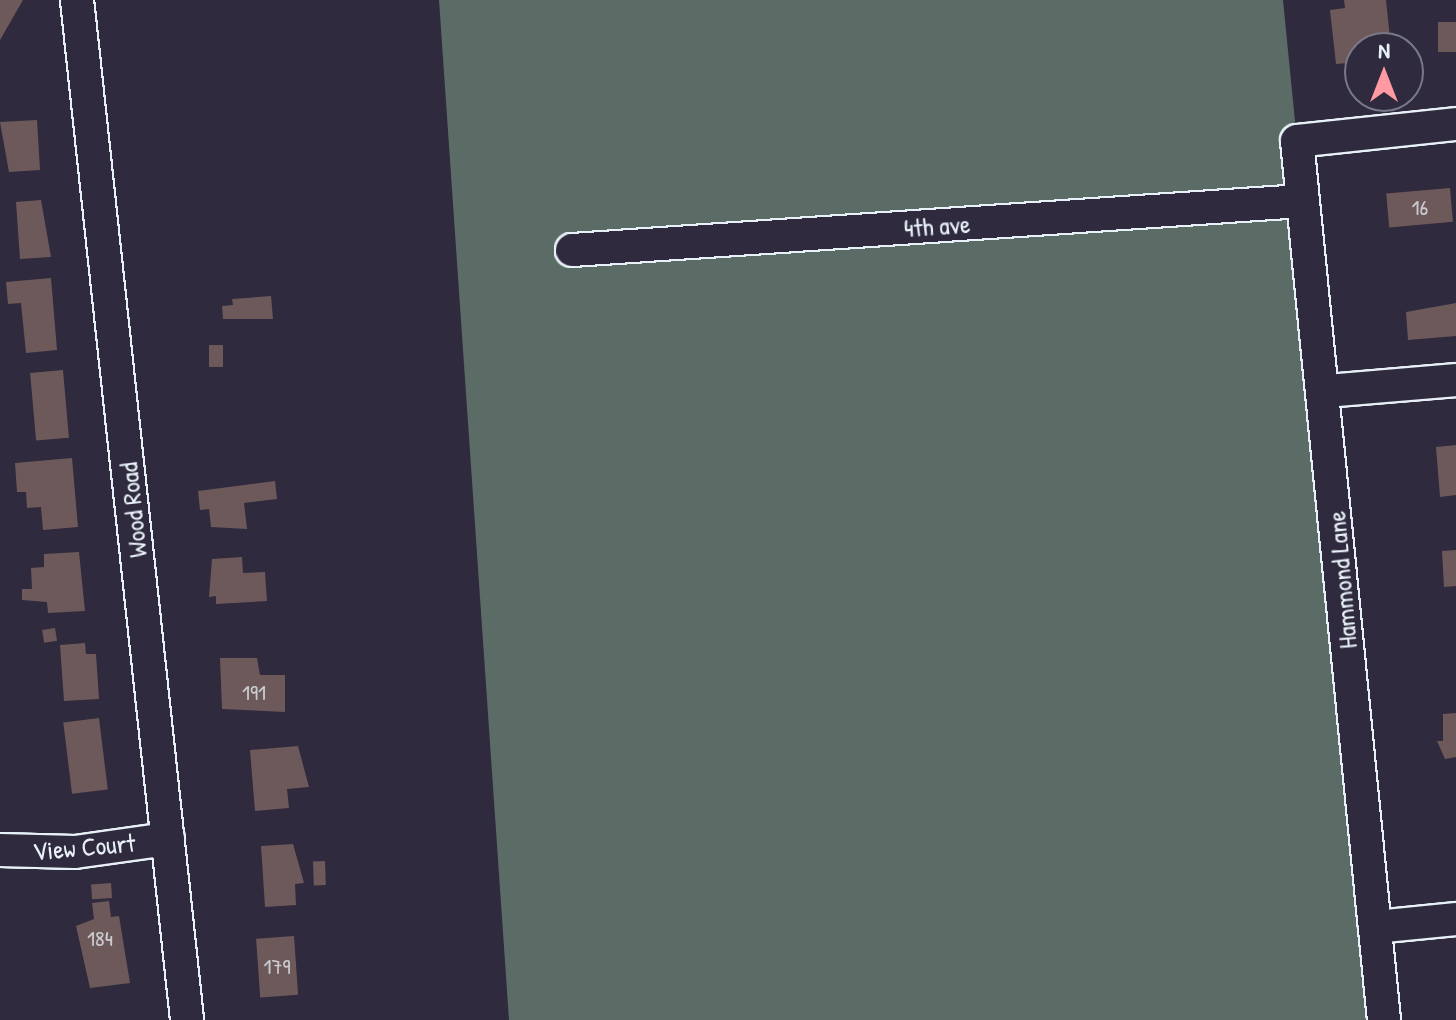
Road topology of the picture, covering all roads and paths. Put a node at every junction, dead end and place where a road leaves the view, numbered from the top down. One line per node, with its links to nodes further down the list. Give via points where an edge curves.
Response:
1 (77, 0): 7 (street, Wood Road)
2 (1456, 124): 3 (street, Hammond Lane, via 1297,141)
3 (1302, 201): 4 (street, 4th ave); 6 (street, Hammond Lane)
4 (572, 250)
5 (1456, 380): 6 (street)
6 (1326, 391): 10 (street, Hammond Lane)
7 (168, 839): 8 (street, View Court, via 75,852); 11 (street, Wood Road)
8 (0, 850)
9 (1456, 919): 10 (street)
10 (1375, 927): 12 (street, Hammond Lane)
11 (187, 1020)
12 (1384, 1020)

